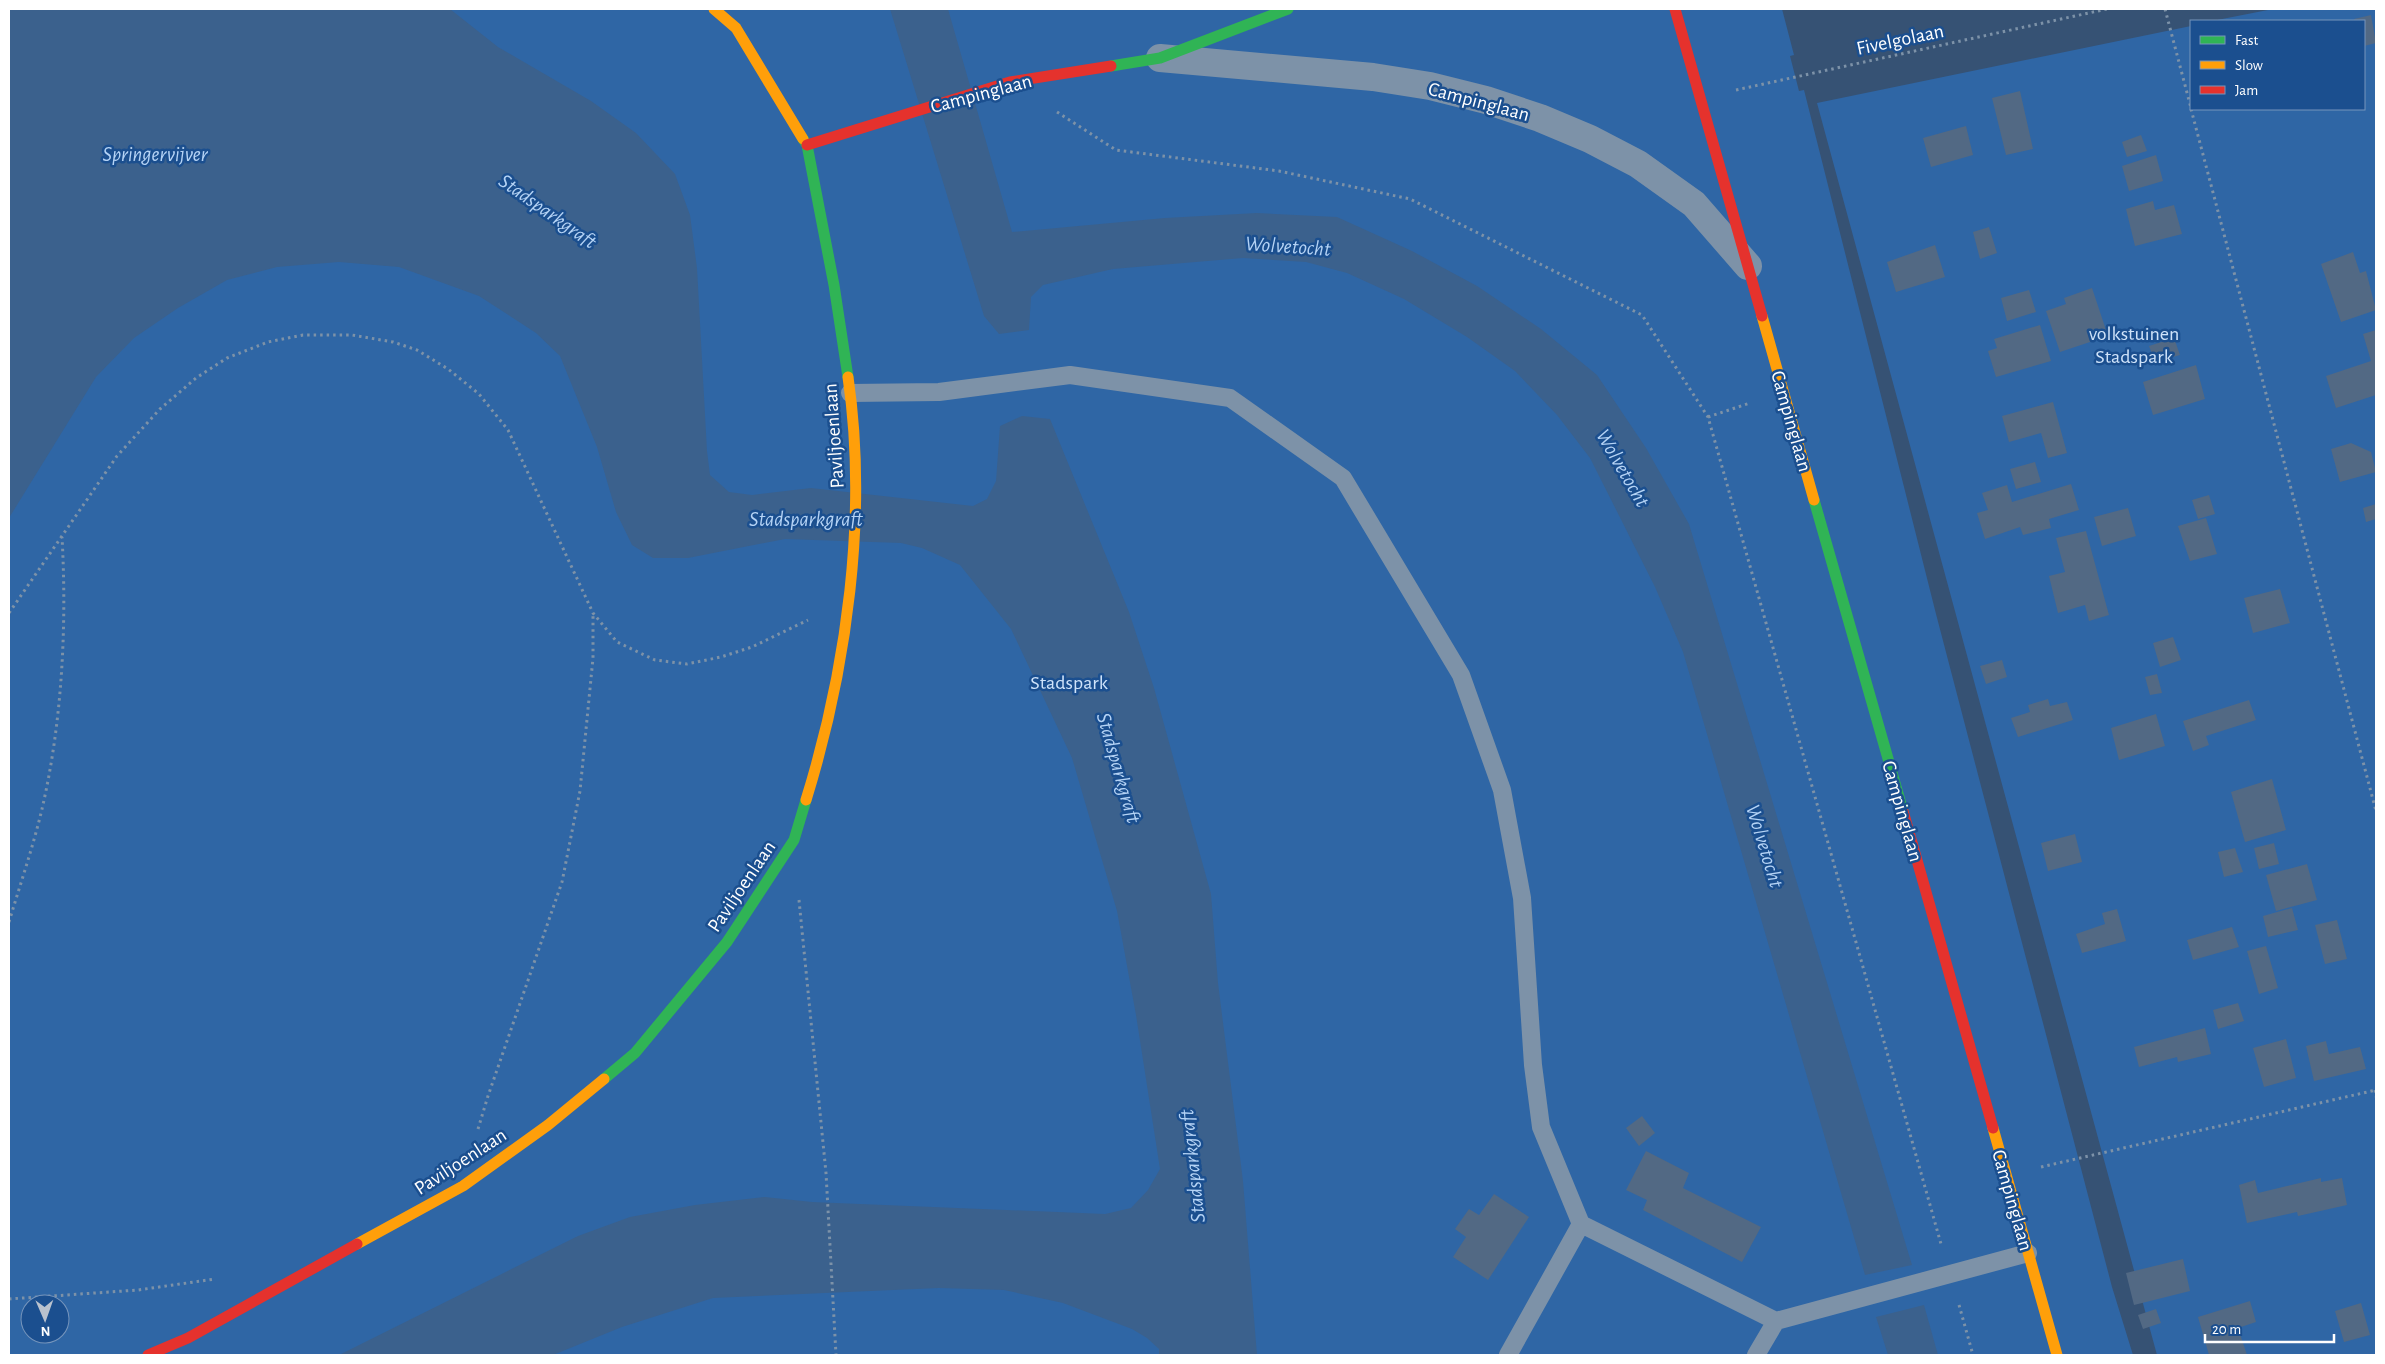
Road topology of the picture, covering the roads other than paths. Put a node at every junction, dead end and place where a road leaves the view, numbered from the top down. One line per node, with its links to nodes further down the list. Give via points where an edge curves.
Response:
1 (714, 9): 5 (street, via 736,28)
2 (1288, 9): 4 (street, Campinglaan)
3 (1675, 9): 6 (street, Campinglaan)
4 (1160, 58): 5 (street, Campinglaan, via 1010,82); 6 (street, Campinglaan, via 1373,77 1430,86 1540,118 1638,164 1678,192 1694,204)
5 (807, 145): 7 (street, Paviljoenlaan, via 834,285)
6 (1748, 266): 9 (street, Campinglaan)
7 (850, 393): 8 (lane, via 939,392 1070,375 1230,398 1343,478 1461,675 1502,790 1522,898 1533,1065 1541,1127); 11 (street, Paviljoenlaan, via 856,475 853,548 838,678 824,742 794,840 726,942 635,1053 548,1125 463,1186 188,1338)
8 (1581, 1224): 10 (lane); 12 (lane)
9 (2028, 1253): 10 (lane); 14 (street, Campinglaan)
10 (1776, 1321): 13 (lane)
11 (148, 1355)
12 (1508, 1355)
13 (1756, 1355)
14 (2057, 1355)

